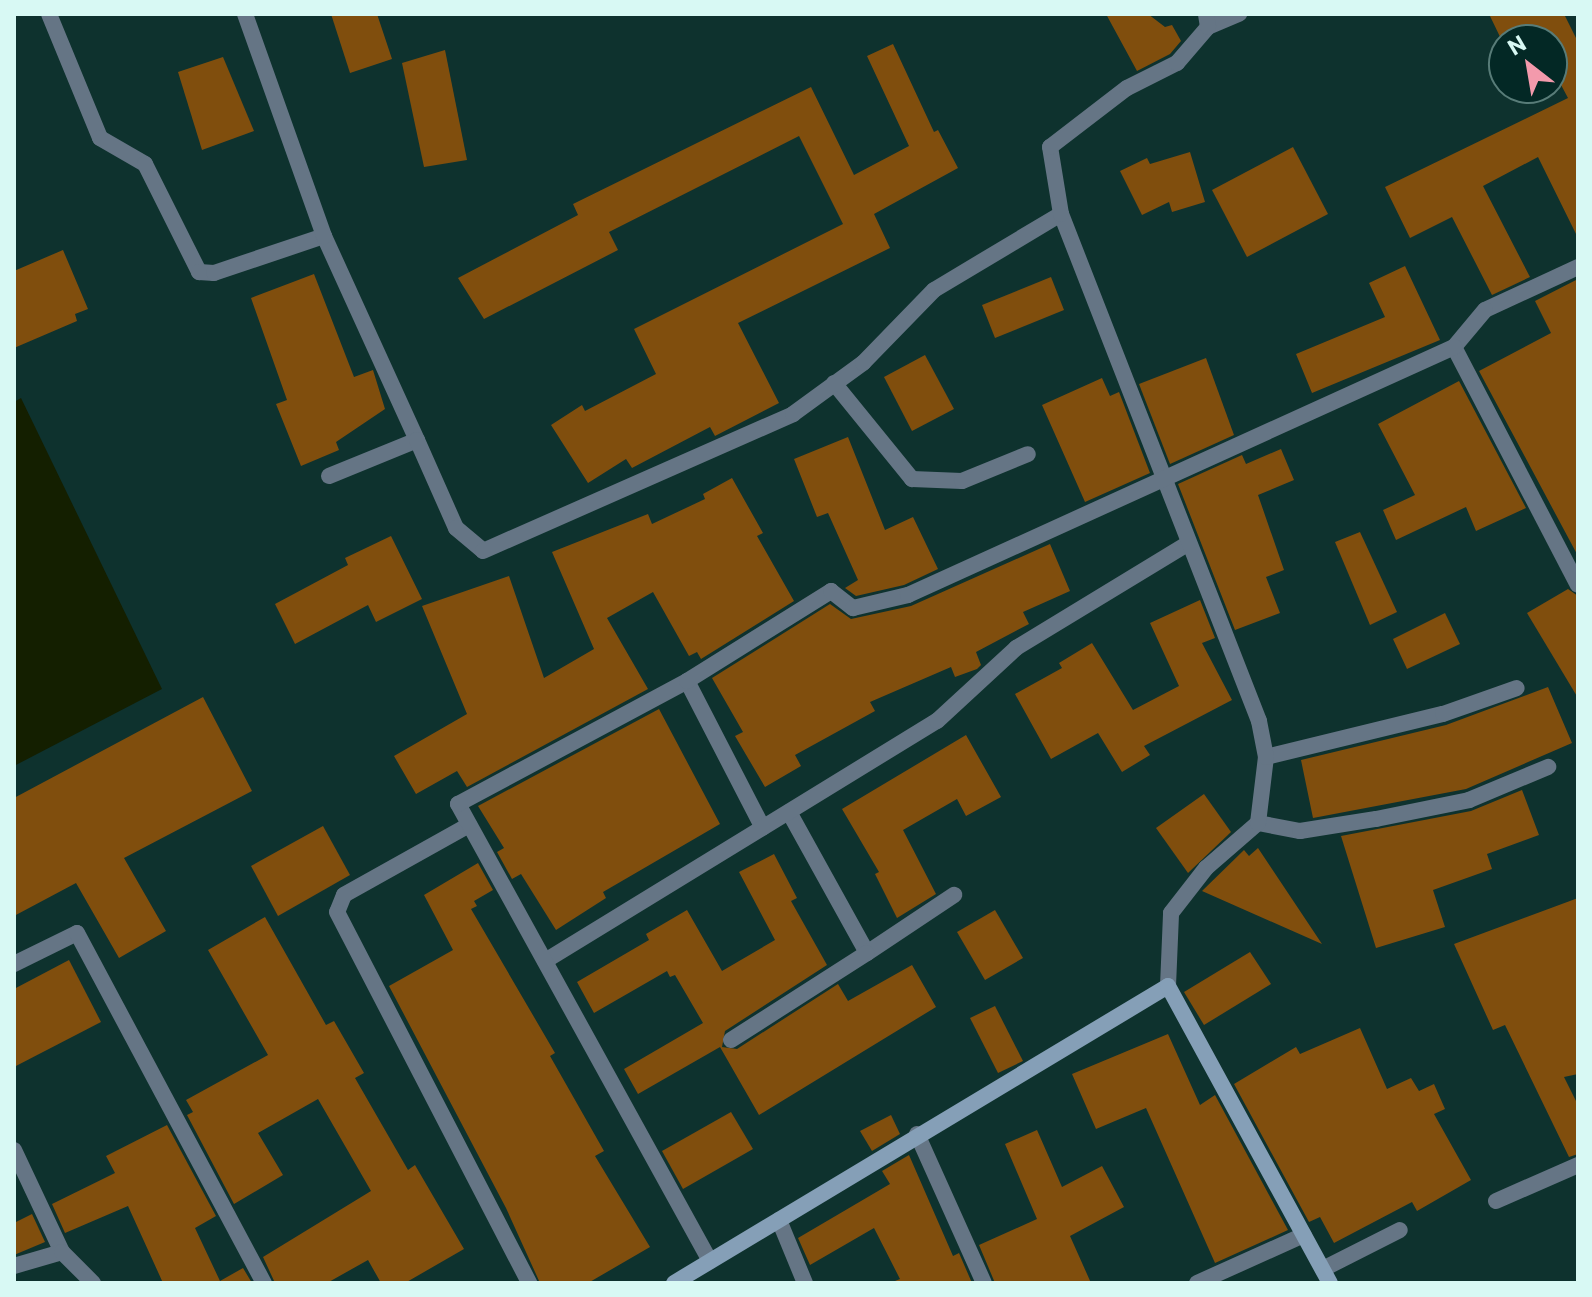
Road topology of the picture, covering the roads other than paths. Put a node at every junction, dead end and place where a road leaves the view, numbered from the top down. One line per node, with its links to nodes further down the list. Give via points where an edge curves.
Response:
1 (49, 14): 6 (street, via 100,138 145,164 199,272 214,273)
2 (245, 14): 6 (street)
3 (1239, 14): 4 (street)
4 (1207, 21): 5 (street, via 1177,63 1127,88 1050,147)
5 (1061, 214): 9 (street, via 934,290 863,363); 13 (street)
6 (324, 236): 10 (street)
7 (1578, 267): 8 (street, via 1485,310)
8 (1454, 347): 13 (street); 15 (street)
9 (834, 383): 10 (street, via 793,414 483,551 456,528); 11 (street, via 912,479 962,481)
10 (417, 440): 12 (street)
11 (1028, 454)
12 (329, 476)
13 (1164, 481): 14 (street); 16 (street, via 880,606 853,608 831,591)
14 (1189, 543): 18 (street, via 1259,721); 20 (street, via 1016,648 937,721)
15 (1578, 585)
16 (687, 681): 22 (street, via 458,804); 23 (street)
17 (1517, 688): 18 (street, via 1443,714)
18 (1266, 757): 21 (street)
19 (1548, 767): 21 (street, via 1469,800 1376,819 1300,831)
20 (789, 812): 23 (street); 25 (street)
21 (1258, 823): 28 (street, via 1206,868 1171,913)
22 (469, 825): 26 (street); 43 (street, via 344,895 337,912)
23 (763, 828): 26 (street)
24 (954, 895): 25 (street)
25 (867, 953): 29 (street)
26 (545, 961): 38 (street)
27 (14, 964): 42 (street, via 77,933)
28 (1168, 986): 30 (street); 36 (street)
29 (731, 1040)
30 (917, 1134): 34 (street); 46 (street)
31 (14, 1150): 37 (street)
32 (1578, 1165): 33 (street)
33 (1496, 1201)
34 (779, 1220): 38 (street); 45 (street)
35 (1400, 1230): 40 (street)
36 (1304, 1235): 40 (street); 47 (street)
37 (62, 1252): 39 (street); 41 (street)
38 (710, 1261): 44 (street)
39 (14, 1266)
40 (1326, 1276)
41 (93, 1283)
42 (264, 1283)
43 (529, 1283)
44 (674, 1283)
45 (805, 1283)
46 (984, 1283)
47 (1197, 1283)

